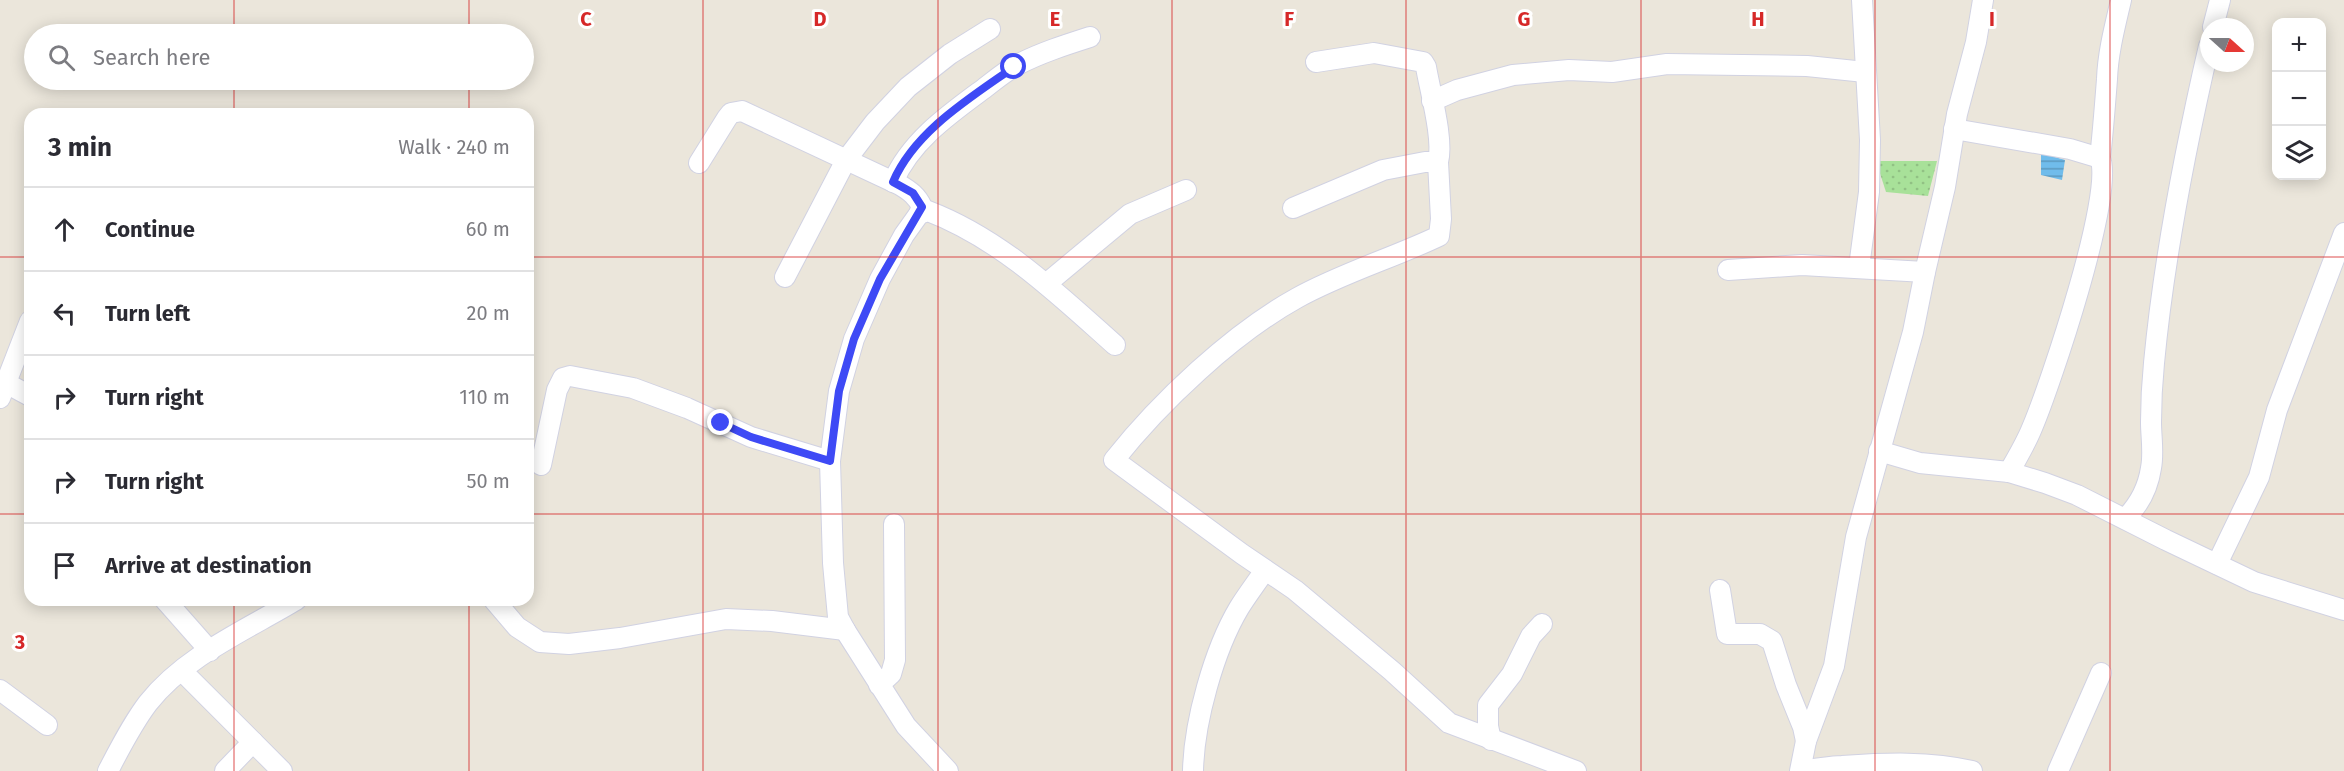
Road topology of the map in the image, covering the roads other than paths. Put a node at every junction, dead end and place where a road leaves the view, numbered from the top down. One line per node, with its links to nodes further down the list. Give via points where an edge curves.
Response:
1 (1862, 0): 9 (street)
2 (1983, 0): 12 (street)
3 (2121, 0): 13 (street, via 2108,69)
4 (2220, 0): 5 (street)
5 (2215, 18)
6 (990, 29): 14 (street, via 908,87)
7 (1090, 37): 17 (street, via 1027,60 1001,76 919,143 903,161)
8 (1316, 62): 11 (street, via 1374,53 1424,63)
9 (1865, 72): 11 (street, via 1807,66 1667,63 1612,72 1569,70 1513,75); 22 (street, via 1869,192)
10 (2203, 72): 35 (street, via 2187,147 2154,364 2152,465 2141,498)
11 (1432, 101): 15 (street)
12 (1954, 129): 13 (street); 24 (street)
13 (2100, 158): 34 (street, via 2103,184 2072,312 2033,425)
14 (846, 160): 16 (street, via 738,110 727,118); 17 (street); 25 (street)
15 (1438, 162): 19 (street, via 1383,170); 38 (street, via 1439,236 1297,298 1262,320 1192,375 1114,460)
16 (699, 163)
17 (893, 182): 20 (street, via 913,193 922,207)
18 (1186, 190): 26 (street, via 1130,214)
19 (1293, 208)
20 (919, 214): 26 (street, via 928,211 978,234); 32 (street, via 880,279 854,339 839,391)
21 (2344, 233): 37 (street, via 2277,410 2259,477)
22 (1859, 267): 23 (street, via 1802,265); 24 (street)
23 (1728, 270)
24 (1925, 272): 31 (street, via 1908,353)
25 (785, 277)
26 (1046, 284): 28 (street)
27 (24, 337): 29 (street)
28 (1115, 345)
29 (3, 391): 30 (street)
30 (24, 395)
31 (1879, 451): 34 (street, via 1920,463); 53 (street, via 1856,537 1834,666)
32 (830, 461): 33 (street, via 751,437 633,388 570,376 563,378 557,390); 45 (street, via 835,599)
33 (541, 465)
34 (2008, 472): 35 (street, via 2077,495)
35 (2125, 519): 37 (street)
36 (894, 524): 49 (street, via 895,660 891,674)
37 (2217, 564): 43 (street, via 2254,582)
38 (1265, 570): 52 (street, via 1304,597 1449,723); 60 (street, via 1239,609 1224,641 1199,714)
39 (1720, 590): 53 (street, via 1727,634 1760,634 1772,641)
40 (170, 606): 46 (street)
41 (286, 606): 46 (street)
42 (499, 606): 45 (street, via 517,627 540,642 590,642 734,619)
43 (2344, 610)
44 (1542, 624): 52 (street, via 1488,705)
45 (845, 630): 49 (street)
46 (210, 651): 47 (street)
47 (182, 670): 54 (street); 56 (street, via 149,702)
48 (2101, 673): 63 (street)
49 (879, 685): 59 (street, via 906,726)
50 (0, 690): 51 (street)
51 (47, 725)
52 (1491, 740): 61 (street)
53 (1806, 741): 55 (street)
54 (253, 742): 57 (street); 58 (street)
55 (1801, 770): 62 (street, via 1945,765)
56 (108, 771)
57 (225, 771)
58 (282, 771)
59 (948, 771)
60 (1192, 771)
61 (1576, 771)
62 (1972, 771)
63 (2058, 771)

